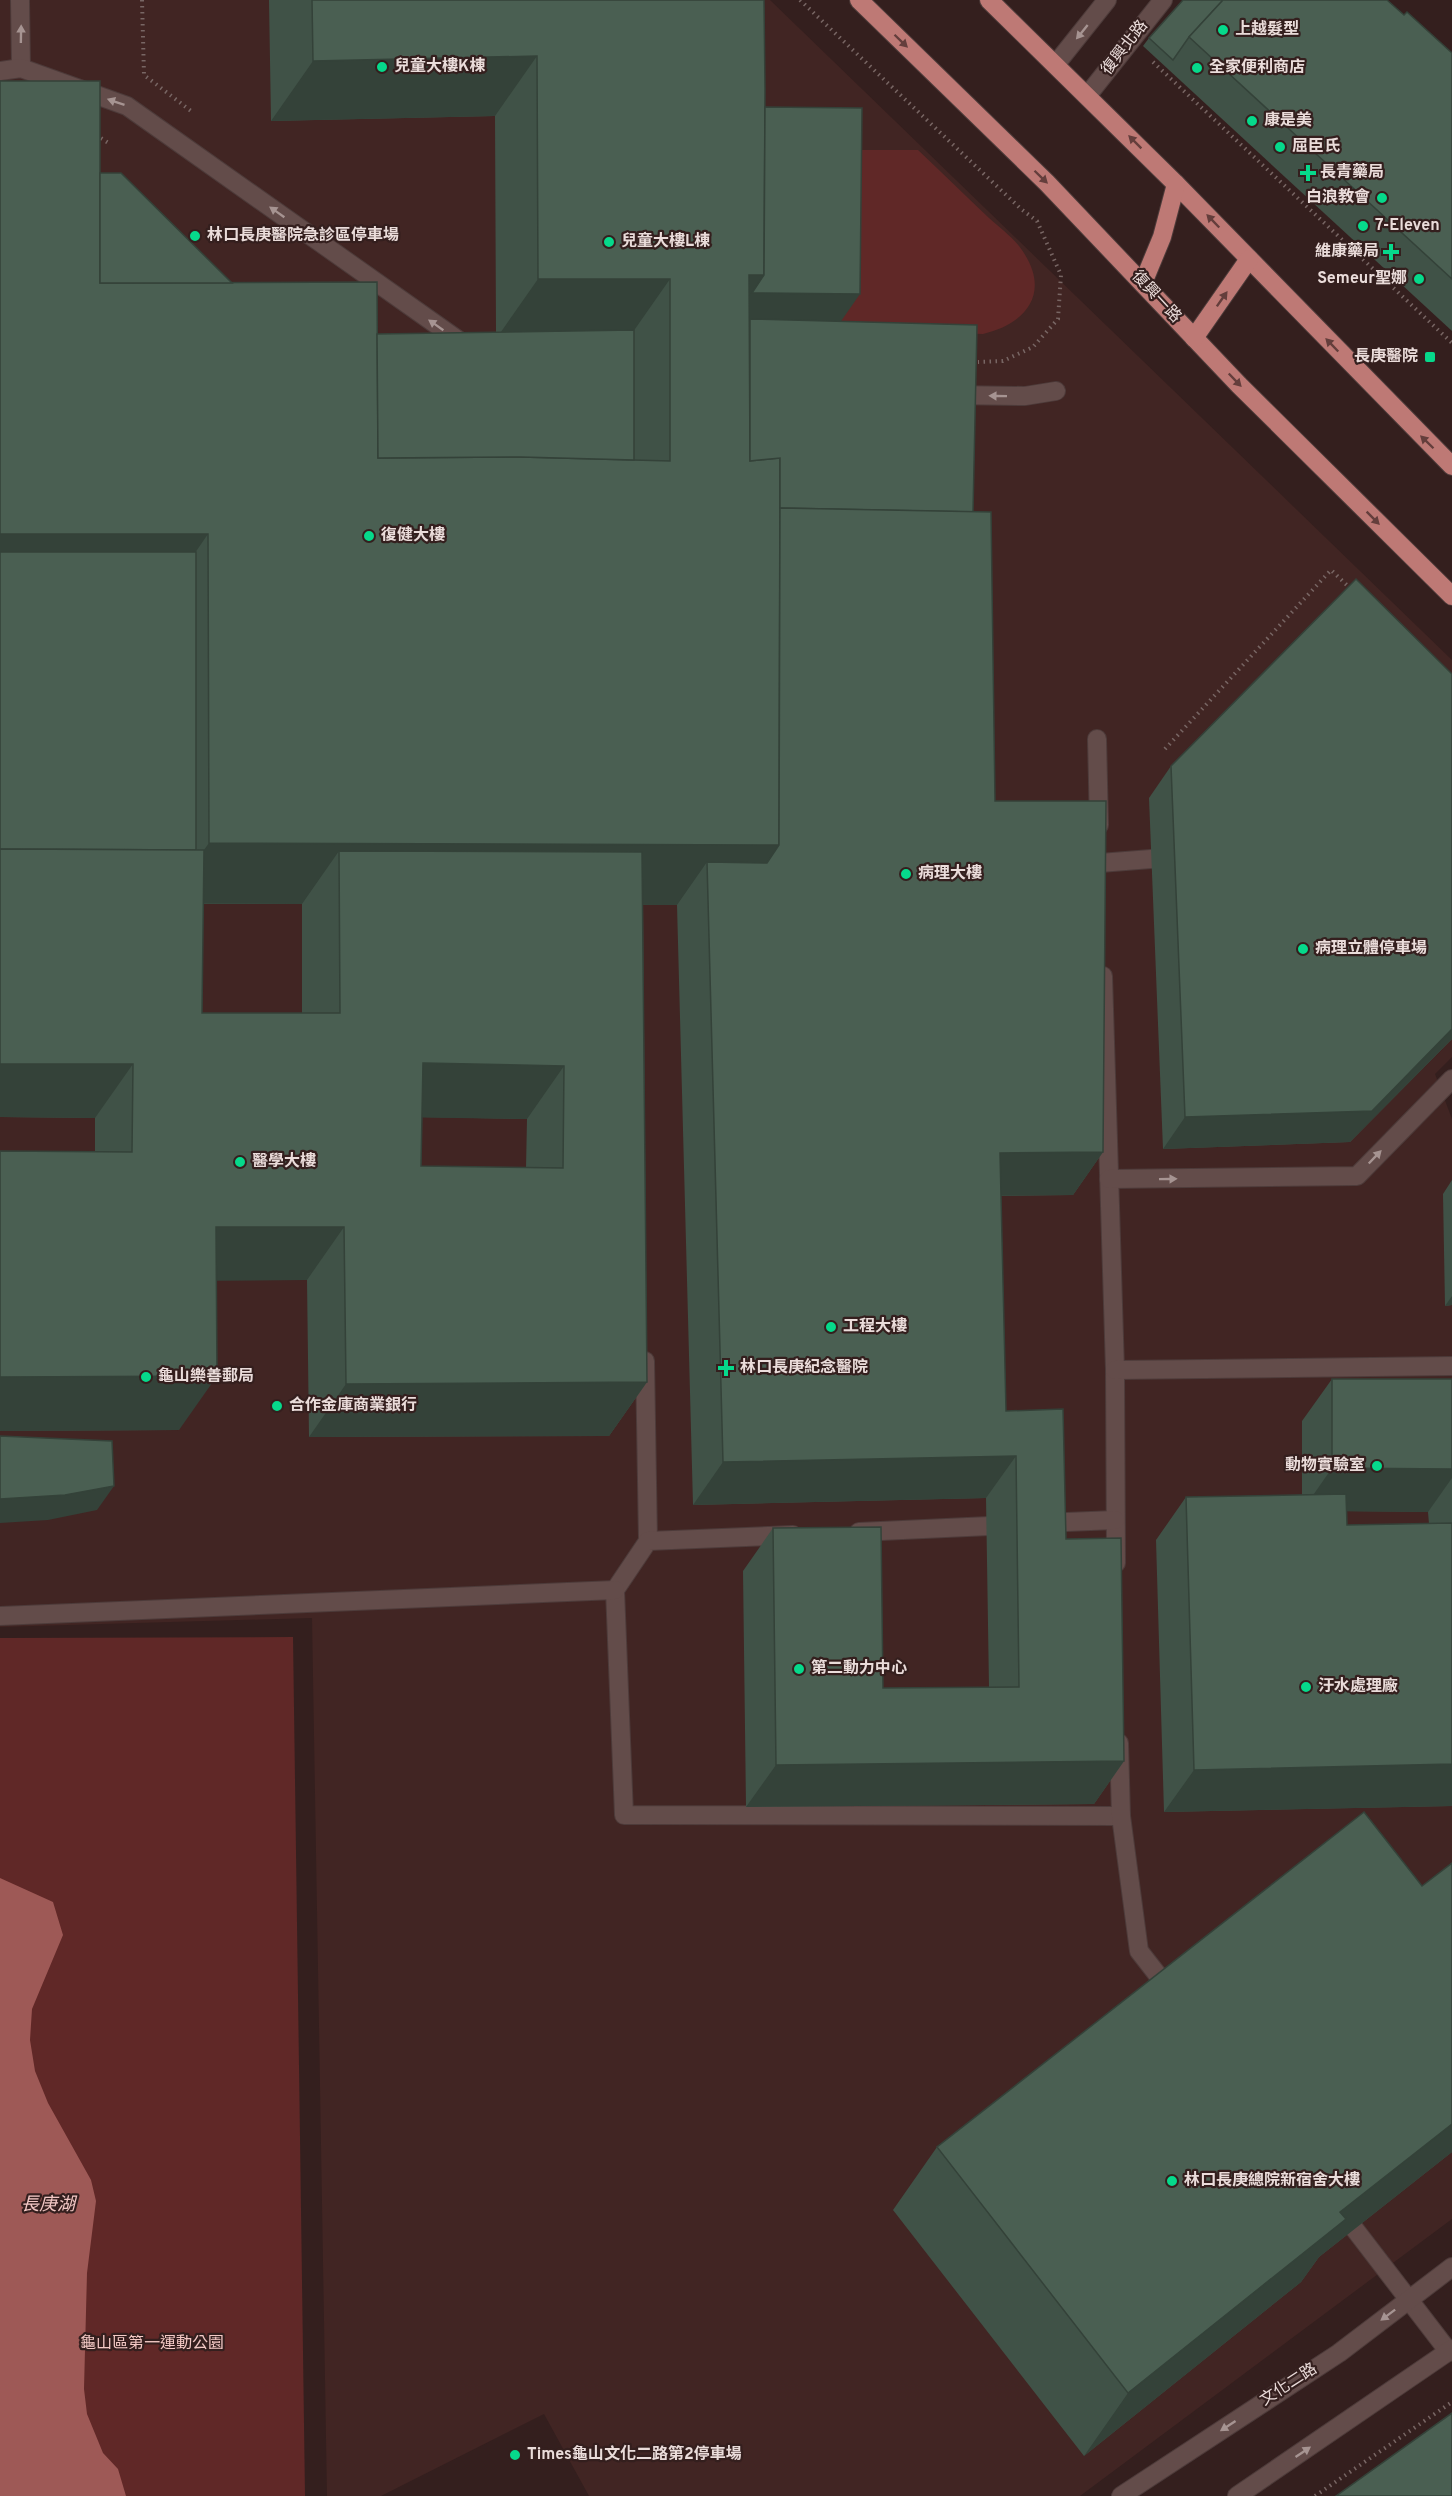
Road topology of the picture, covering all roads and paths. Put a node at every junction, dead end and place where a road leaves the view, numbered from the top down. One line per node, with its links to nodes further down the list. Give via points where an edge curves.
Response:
1 (20, 0): 10 (street, one-way to 1)
2 (142, 0): 13 (path, via 144,75)
3 (800, 0): 22 (path, via 1037,220 1061,275 1058,319 1033,347 1003,361)
4 (859, 0): 18 (main road, 復興一路, one-way to 18, via 1047,183)
5 (989, 0): 9 (main road)
6 (1107, 0): 9 (street, one-way to 9)
7 (1162, 0): 8 (street, 復興北路)
8 (1133, 37): 12 (street, 復興北路); 20 (path, via 1153,62)
9 (1056, 64): 12 (main road)
10 (21, 68): 11 (street); 21 (street, one-way to 10, via 127,106)
11 (0, 71)
12 (1087, 96): 16 (main road, one-way to 12)
13 (198, 116)
14 (90, 131): 15 (path)
15 (110, 144)
16 (1176, 184): 17 (main road, one-way to 16); 18 (main road, via 1162,237)
17 (1249, 259): 19 (main road, one-way to 17); 25 (main road, one-way to 17)
18 (1143, 283): 19 (main road, 復興一路)
19 (1194, 338): 27 (main road, 復興一路, one-way to 27)
20 (1452, 343)
21 (483, 360)
22 (971, 363)
23 (1056, 391): 24 (street, one-way to 24, via 1024,396)
24 (936, 395)
25 (1452, 466)
26 (1357, 595): 29 (path, via 1331,570)
27 (1452, 596)
28 (1097, 739): 30 (street, via 1100,869)
29 (1165, 749)
30 (1151, 859)
31 (1103, 957): 33 (street)
32 (1452, 1079): 33 (street, one-way to 32, via 1357,1176)
33 (1109, 1179): 36 (street)
34 (644, 1337): 40 (street)
35 (1452, 1366): 36 (street)
36 (1115, 1370): 37 (street)
37 (1115, 1520): 38 (street); 41 (street)
38 (840, 1532)
39 (816, 1533): 40 (street)
40 (648, 1541): 42 (street)
41 (1116, 1579)
42 (615, 1590): 43 (street); 45 (street, via 624,1815)
43 (0, 1617)
44 (1119, 1721): 45 (street)
45 (1120, 1816): 46 (street, via 1139,1951)
46 (1184, 2009)
47 (1326, 2192): 49 (street)
48 (1452, 2268): 49 (street, 文化二路)
49 (1409, 2300): 50 (street); 52 (street, 文化二路, one-way to 52, via 1339,2353)
50 (1450, 2350): 53 (street, one-way to 50)
51 (1452, 2402): 54 (path)
52 (1121, 2496)
53 (1237, 2496)
54 (1315, 2496)

